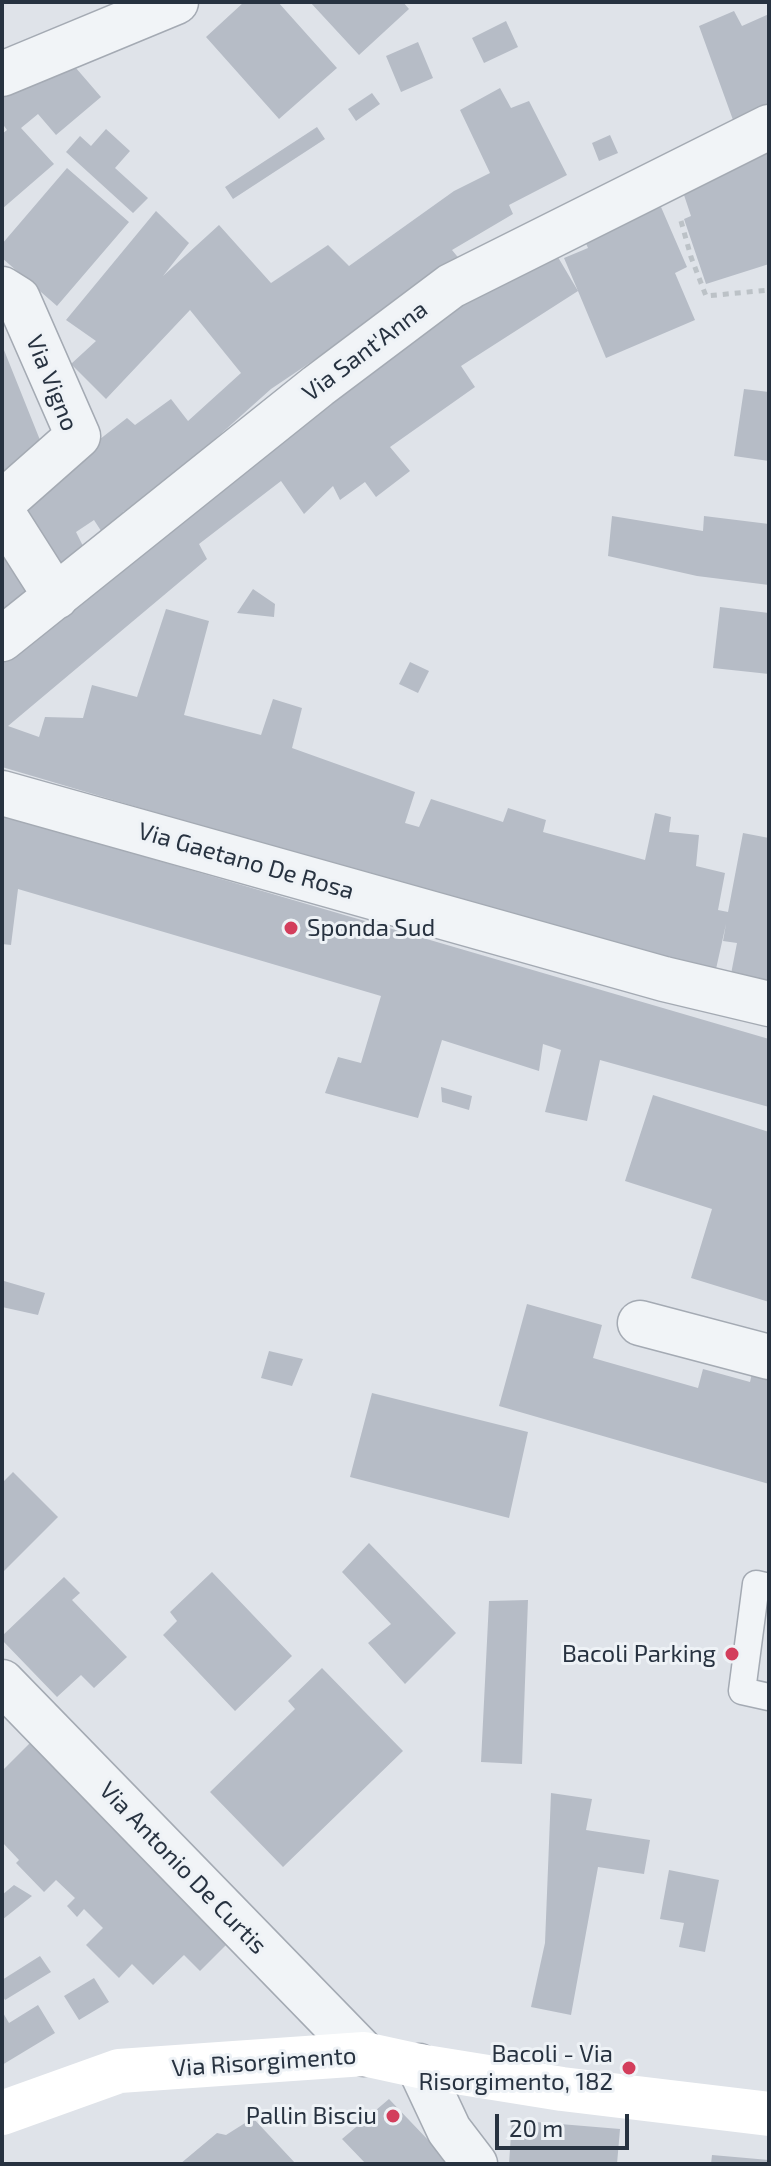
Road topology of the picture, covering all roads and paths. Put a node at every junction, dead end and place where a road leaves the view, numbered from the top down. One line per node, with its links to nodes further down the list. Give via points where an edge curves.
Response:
1 (176, 2): 2 (street)
2 (2, 74)
3 (769, 127): 4 (street, Via Sant'Anna)
4 (670, 177): 6 (path, via 706,296); 9 (street, Via Sant'Anna, via 451,286)
5 (2, 289): 7 (street, Via Vigno, via 18,299 78,436)
6 (769, 290)
7 (2, 503)
8 (2, 512): 9 (street)
9 (56, 597): 10 (street, Via Sant'Anna)
10 (2, 639)
11 (2, 793): 12 (street, Via Gaetano De Rosa)
12 (769, 1004)
13 (640, 1323): 14 (street)
14 (769, 1357)
15 (769, 1587): 17 (lane, via 756,1584 742,1691)
16 (2, 1682): 18 (street, Via Antonio De Curtis)
17 (769, 1697)
18 (364, 2054): 19 (main road, Via Risorgimento); 20 (main road, Via Risorgimento, via 119,2071)
19 (419, 2066): 21 (main road, Via Risorgimento); 22 (street, via 449,2130)
20 (2, 2113)
21 (769, 2114)
22 (475, 2164)

